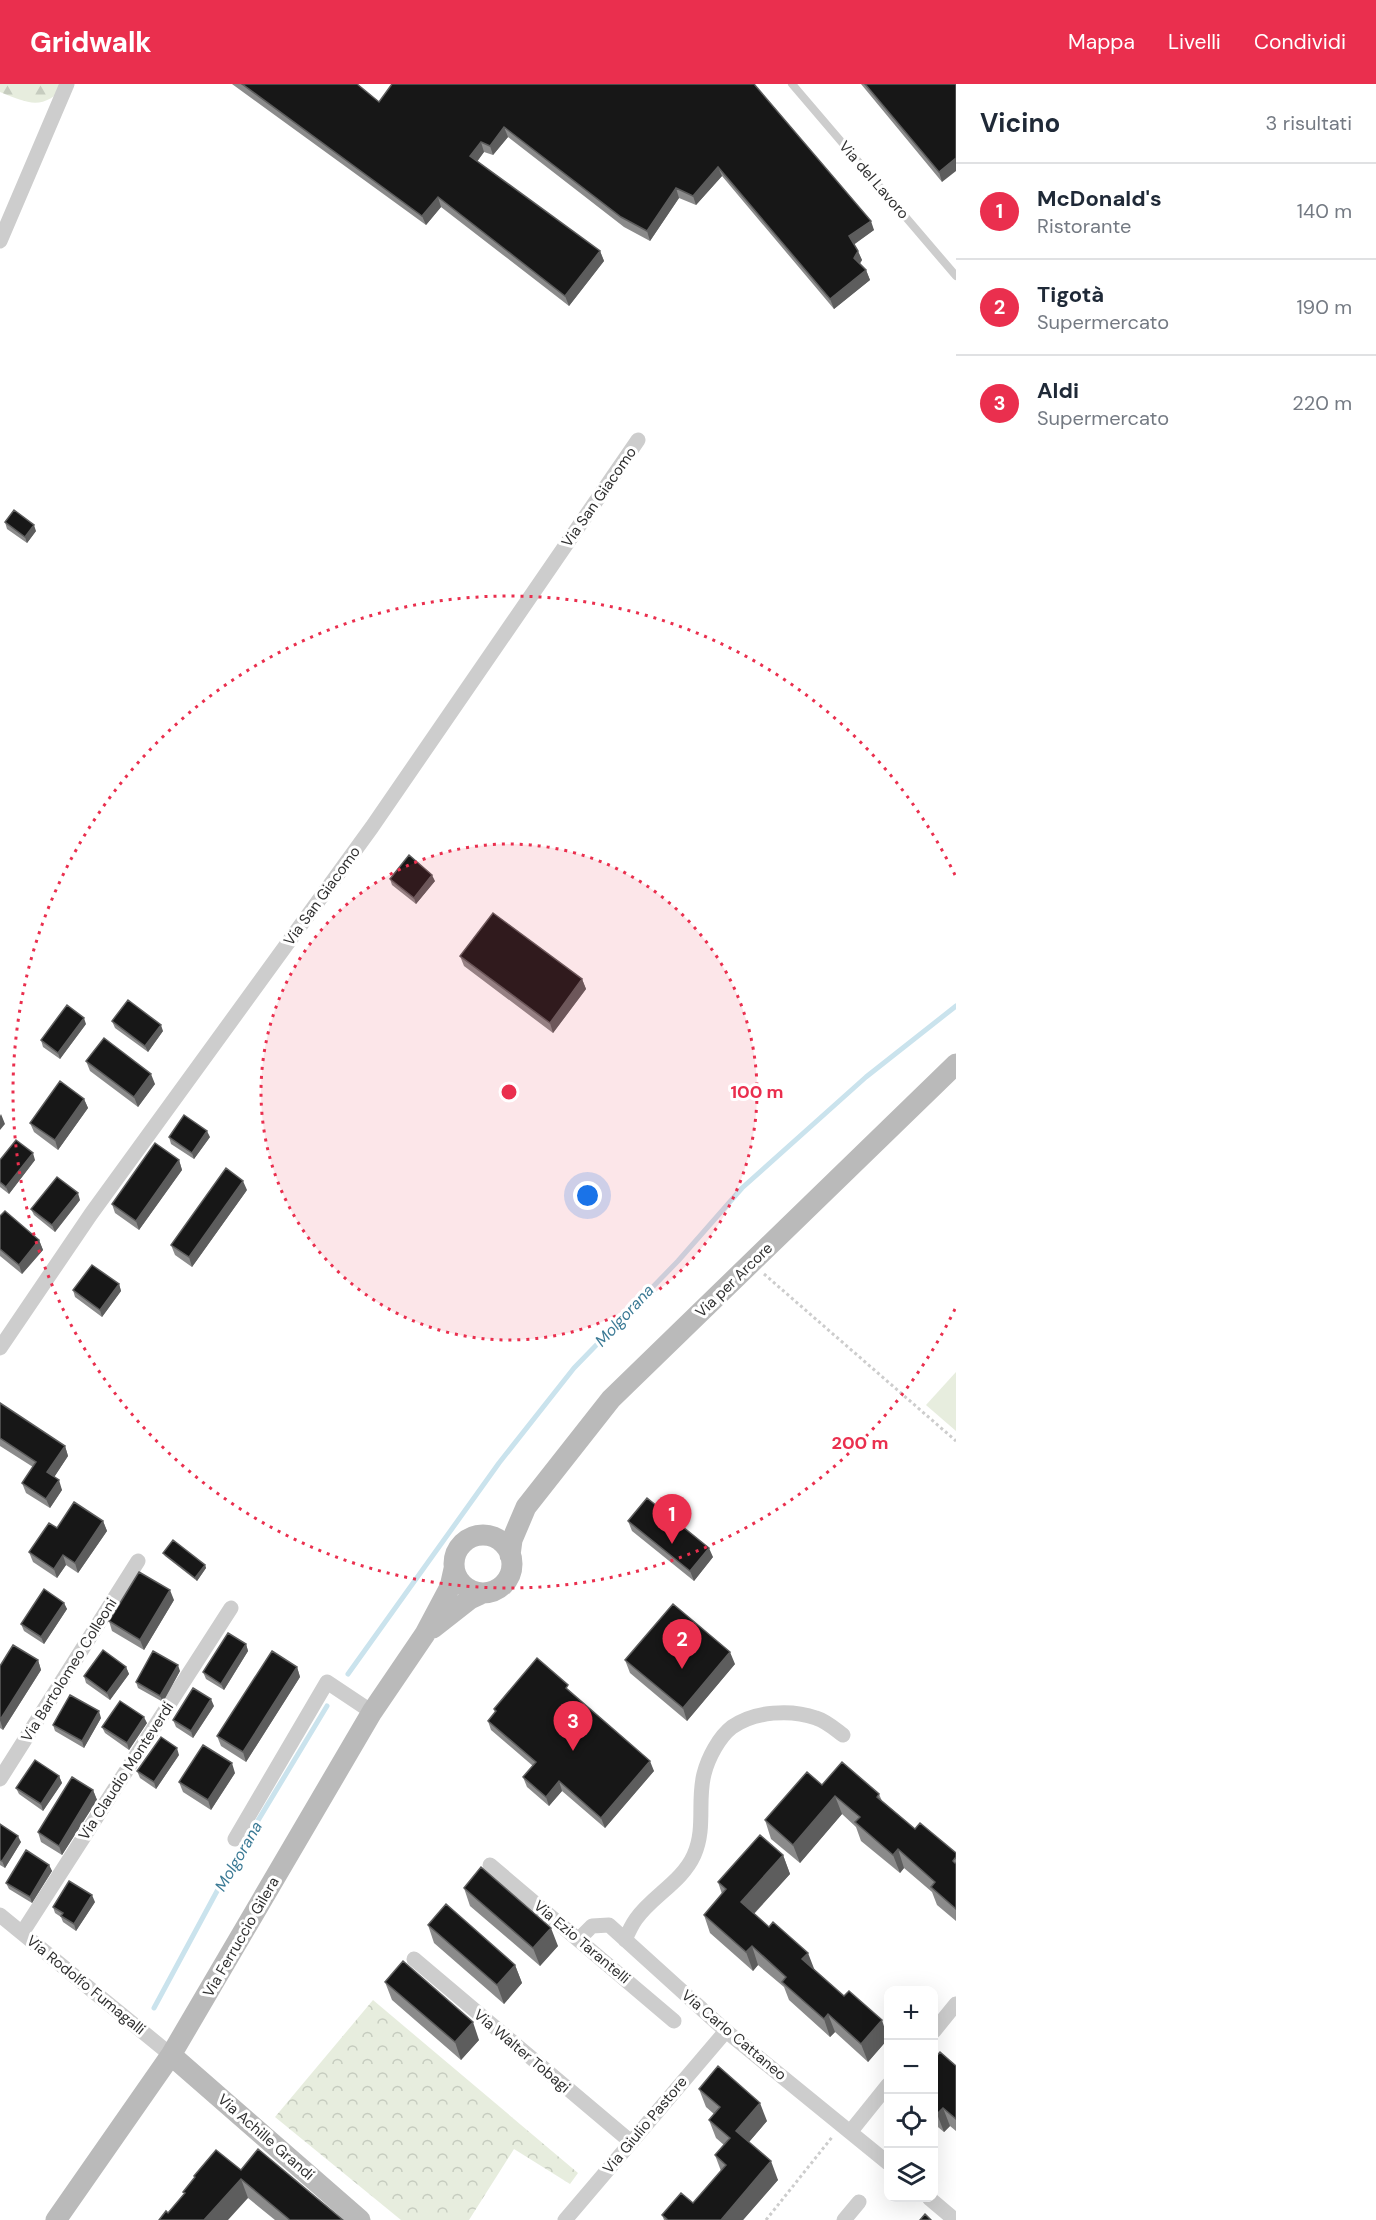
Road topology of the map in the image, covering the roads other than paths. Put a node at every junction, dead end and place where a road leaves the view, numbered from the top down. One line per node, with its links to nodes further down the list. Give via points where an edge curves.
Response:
1 (67, 84): 3 (street)
2 (792, 84): 4 (lane, Via del Lavoro)
3 (0, 241)
4 (956, 276)
5 (638, 440): 7 (street, Via San Giacomo, via 372,827 91,1214)
6 (956, 1064): 8 (main road, Via per Arcore, via 610,1399)
7 (0, 1348)
8 (526, 1507): 9 (main road, Via per Arcore); 10 (main road, Via per Arcore)
9 (486, 1535): 10 (main road, via 500,1541); 12 (main road, Via Ferruccio Gilera, via 471,1537 459,1547)
10 (510, 1555): 13 (main road, Via Ferruccio Gilera, via 512,1564 506,1581)
11 (138, 1561): 18 (street, Via Bartolomeo Colleoni)
12 (454, 1569): 13 (main road, via 466,1588); 15 (main road, Via Ferruccio Gilera, via 450,1587)
13 (483, 1593): 15 (main road, Via Ferruccio Gilera, via 470,1599)
14 (231, 1608): 22 (street, Via Claudio Monteverdi)
15 (420, 1641): 16 (main road, Via Ferruccio Gilera)
16 (372, 1713): 19 (street, via 327,1682); 30 (main road, Via Ferruccio Gilera)
17 (843, 1735): 24 (street, via 818,1719 793,1712 755,1716 731,1728 712,1751 704,1773 699,1803 702,1828 694,1856 636,1919)
18 (0, 1779)
19 (235, 1839)
20 (490, 1865): 23 (street, Via Ezio Tarantelli)
21 (0, 1915): 22 (street, Via Rodolfo Fumagalli)
22 (22, 1933): 30 (street, Via Rodolfo Fumagalli)
23 (579, 1939): 24 (street, Via Carlo Cattaneo, via 591,1926 609,1925); 27 (street, Via Ezio Tarantelli)
24 (625, 1940): 29 (street, Via Carlo Cattaneo)
25 (414, 1959): 33 (street, Via Walter Tobagi)
26 (956, 2004): 28 (street)
27 (674, 2020)
28 (938, 2025)
29 (726, 2031): 32 (street, Via Carlo Cattaneo); 33 (street, Via Giulio Pastore)
30 (171, 2055): 37 (main road, Via Ferruccio Gilera); 38 (main road, Via Achille Grandi)
31 (884, 2089): 32 (street)
32 (846, 2128): 34 (street, Via Carlo Cattaneo)
33 (631, 2142): 39 (street, Via Giulio Pastore)
34 (884, 2160)
35 (859, 2202): 40 (street)
36 (934, 2202): 41 (street)
37 (56, 2220)
38 (360, 2220)
39 (565, 2220)
40 (844, 2220)
41 (955, 2220)

